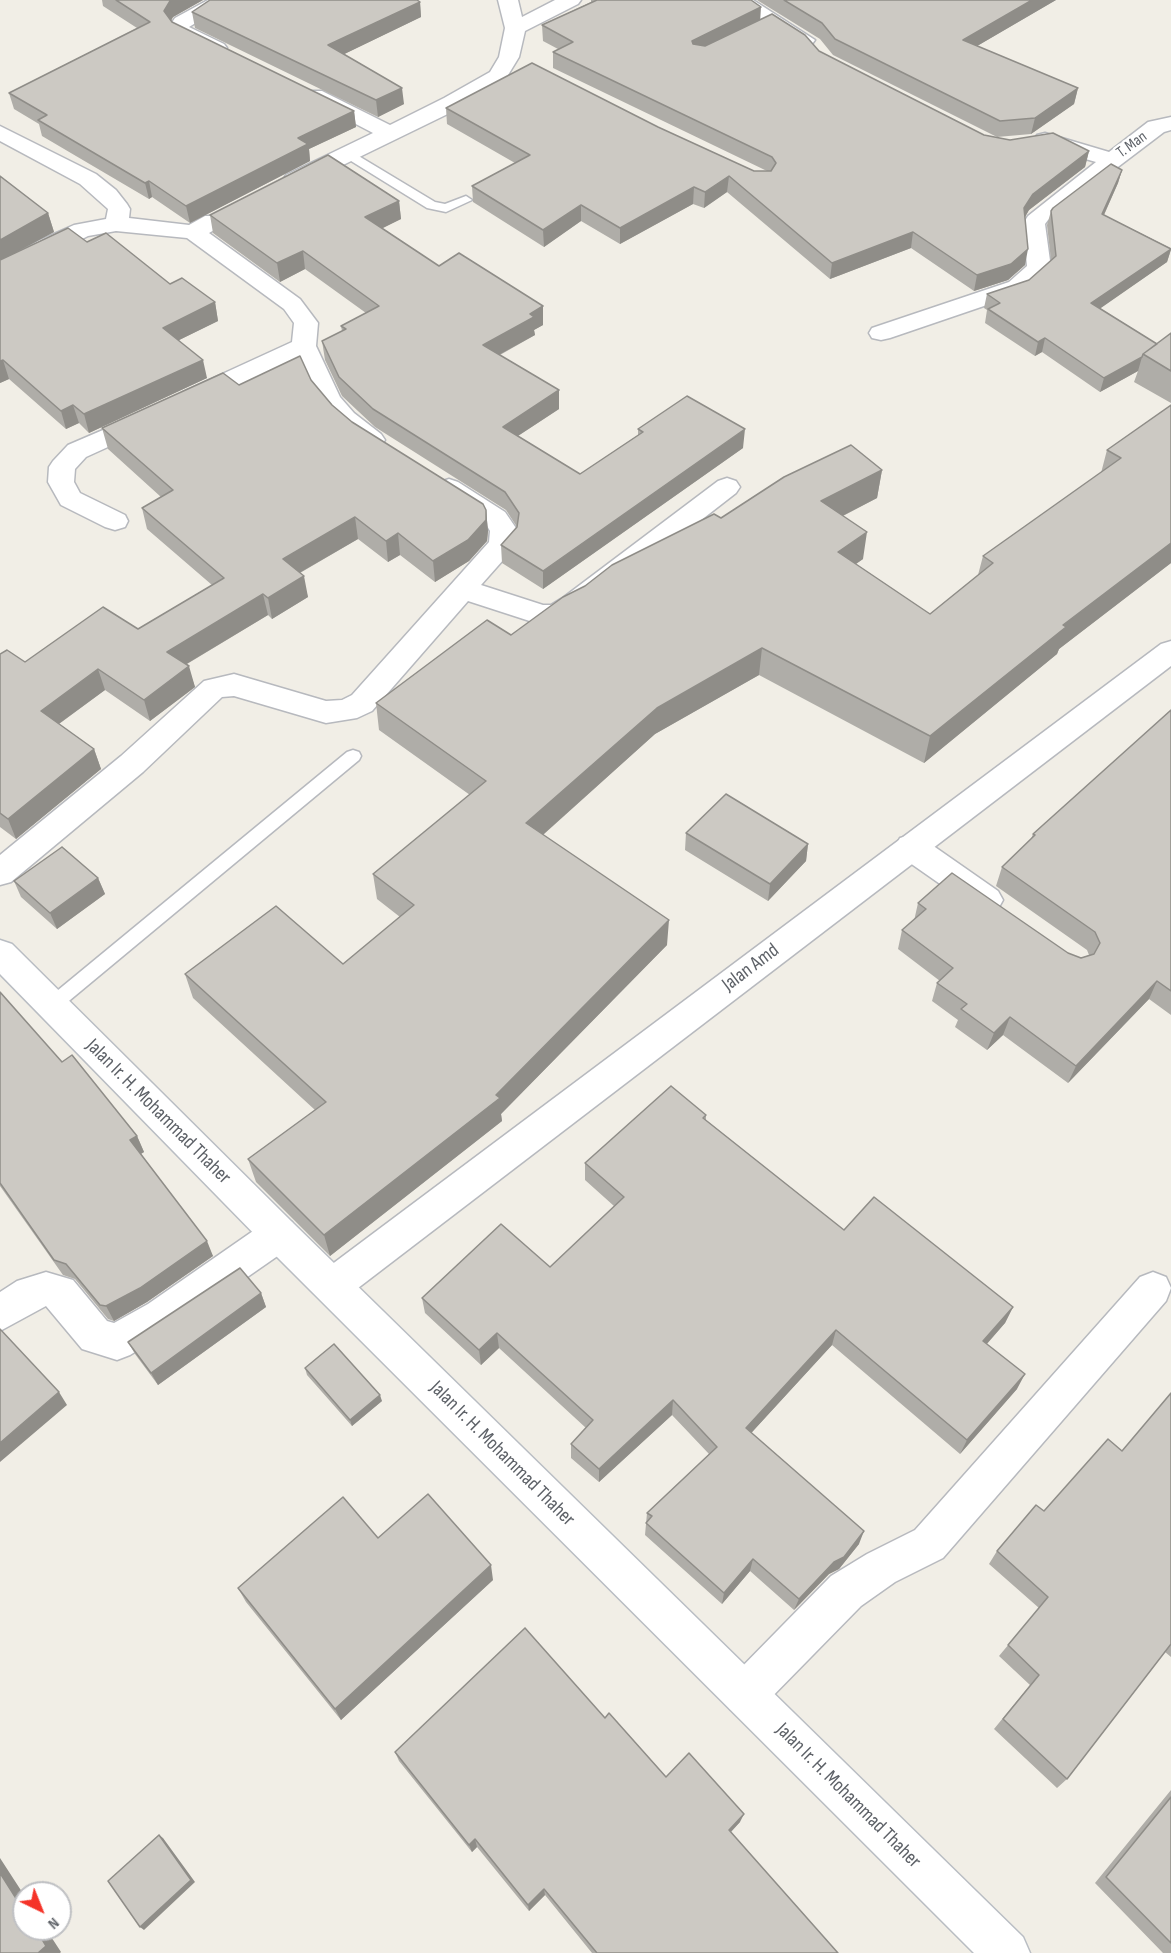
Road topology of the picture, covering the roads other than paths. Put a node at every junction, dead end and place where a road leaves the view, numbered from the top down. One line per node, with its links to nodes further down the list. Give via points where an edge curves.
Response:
1 (223, 0): 7 (street, via 179,27)
2 (508, 0): 5 (street)
3 (571, 0): 5 (street)
4 (763, 11): 6 (street)
5 (515, 28): 8 (street)
6 (819, 53)
7 (234, 56)
8 (509, 57): 9 (street); 13 (street, via 498,76 452,103)
9 (530, 67)
10 (294, 85): 13 (street)
11 (1171, 123): 16 (street, T. Man, via 1156,127)
12 (0, 132): 20 (street, via 88,179 119,209)
13 (388, 132): 15 (street)
14 (1026, 142): 16 (street, T. Man, via 1050,140)
15 (346, 153): 17 (street); 18 (lane, via 431,206 446,208)
16 (1113, 160): 23 (street, via 1039,216 1034,224 1039,268 1017,287)
17 (275, 190)
18 (466, 200)
19 (234, 211): 21 (street)
20 (117, 224): 21 (street); 22 (street, via 82,230)
21 (193, 231): 24 (street, via 292,304 306,323)
22 (0, 274)
23 (881, 333)
24 (304, 346): 25 (street, via 329,400 365,435); 28 (street, via 77,451 62,467 61,482 70,499)
25 (395, 454)
26 (425, 473): 29 (street, via 496,518 504,531 502,544)
27 (727, 487): 29 (street, via 557,614 542,615)
28 (115, 521)
29 (462, 589): 33 (street, via 362,703 347,710 326,712 234,685 214,688 132,764)
30 (1171, 651): 32 (street, Jalan Amd)
31 (352, 756): 36 (lane)
32 (911, 847): 34 (street); 38 (street, Jalan Amd)
33 (0, 873)
34 (1007, 914)
35 (0, 953): 36 (street, Jalan Ir. H. Mohammad Thaher)
36 (52, 1005): 37 (street, Jalan Ir. H. Mohammad Thaher)
37 (279, 1234): 38 (street, Jalan Ir. H. Mohammad Thaher); 40 (street, via 117,1342 95,1336 60,1292 46,1289 30,1293)
38 (332, 1286): 41 (street, Jalan Ir. H. Mohammad Thaher)
39 (1153, 1289): 41 (street, via 929,1544 846,1591)
40 (0, 1314)
41 (745, 1694): 42 (street, Jalan Ir. H. Mohammad Thaher)
42 (1008, 1953)

